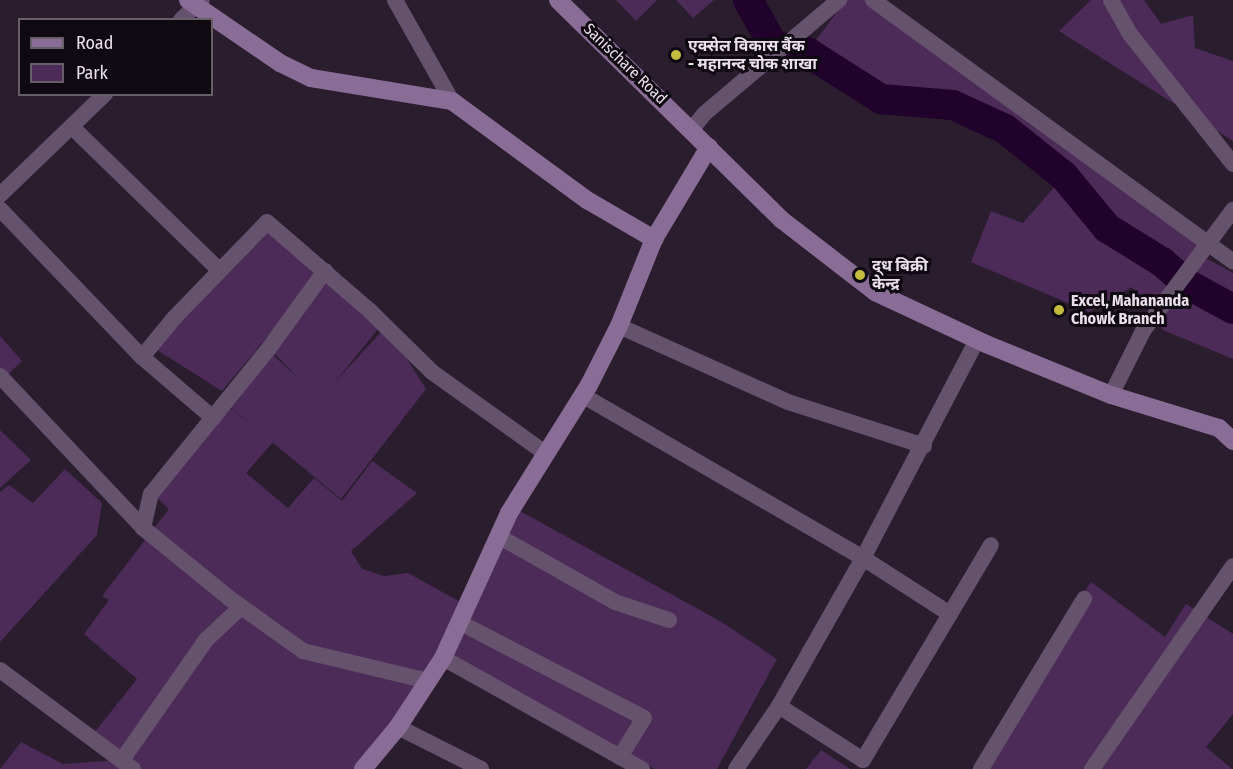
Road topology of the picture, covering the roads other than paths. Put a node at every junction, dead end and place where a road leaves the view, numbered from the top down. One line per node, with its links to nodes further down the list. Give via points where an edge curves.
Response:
1 (395, 0): 9 (street)
2 (558, 0): 11 (street, Sanischare Road)
3 (839, 0): 11 (street, via 766,60)
4 (873, 0): 18 (street)
5 (1112, 0): 13 (street, via 1130,34)
6 (195, 2): 7 (street); 9 (street, via 280,63 311,78)
7 (182, 18)
8 (103, 96): 10 (street)
9 (452, 101): 17 (street, via 587,200)
10 (72, 127): 14 (street); 20 (street)
11 (692, 129): 12 (street, Sanischare Road)
12 (709, 147): 17 (street); 23 (street, Sanischare Road, via 782,220 828,259 875,292)
13 (1233, 164)
14 (0, 195)
15 (0, 209): 24 (street)
16 (1233, 210): 18 (street)
17 (654, 239): 22 (street)
18 (1209, 242): 19 (street); 26 (street, via 1143,331)
19 (1233, 262)
20 (220, 271): 21 (street, via 267,222); 24 (street)
21 (324, 271): 28 (street); 31 (street, via 432,372)
22 (619, 326): 27 (street); 30 (street, via 788,402)
23 (977, 340): 26 (street, Sanischare Road); 30 (street)
24 (142, 357): 28 (street)
25 (0, 376): 32 (street)
26 (1111, 394): 29 (street, Sanischare Road, via 1219,428)
27 (582, 395): 31 (street); 35 (street)
28 (213, 418): 32 (street, via 151,494)
29 (1233, 441)
30 (924, 446): 35 (street)
31 (545, 453): 33 (street)
32 (143, 528): 38 (street)
33 (498, 536): 40 (street, via 615,602); 41 (street)
34 (991, 545): 39 (street)
35 (863, 558): 39 (street); 45 (street)
36 (1233, 566): 55 (street, via 1218,582)
37 (1084, 599): 54 (street)
38 (241, 607): 44 (street, via 303,651); 48 (street, via 206,640)
39 (950, 614): 49 (street)
40 (669, 620)
41 (459, 621): 42 (street); 47 (street, via 644,718)
42 (443, 658): 44 (street); 47 (street)
43 (0, 670): 48 (street)
44 (428, 681): 46 (street)
45 (779, 706): 49 (street); 53 (street)
46 (398, 727): 50 (street); 51 (street)
47 (620, 757): 52 (street)
48 (128, 765)
49 (865, 766)
50 (363, 769)
51 (481, 769)
52 (642, 769)
53 (736, 769)
54 (981, 769)
55 (1092, 769)

